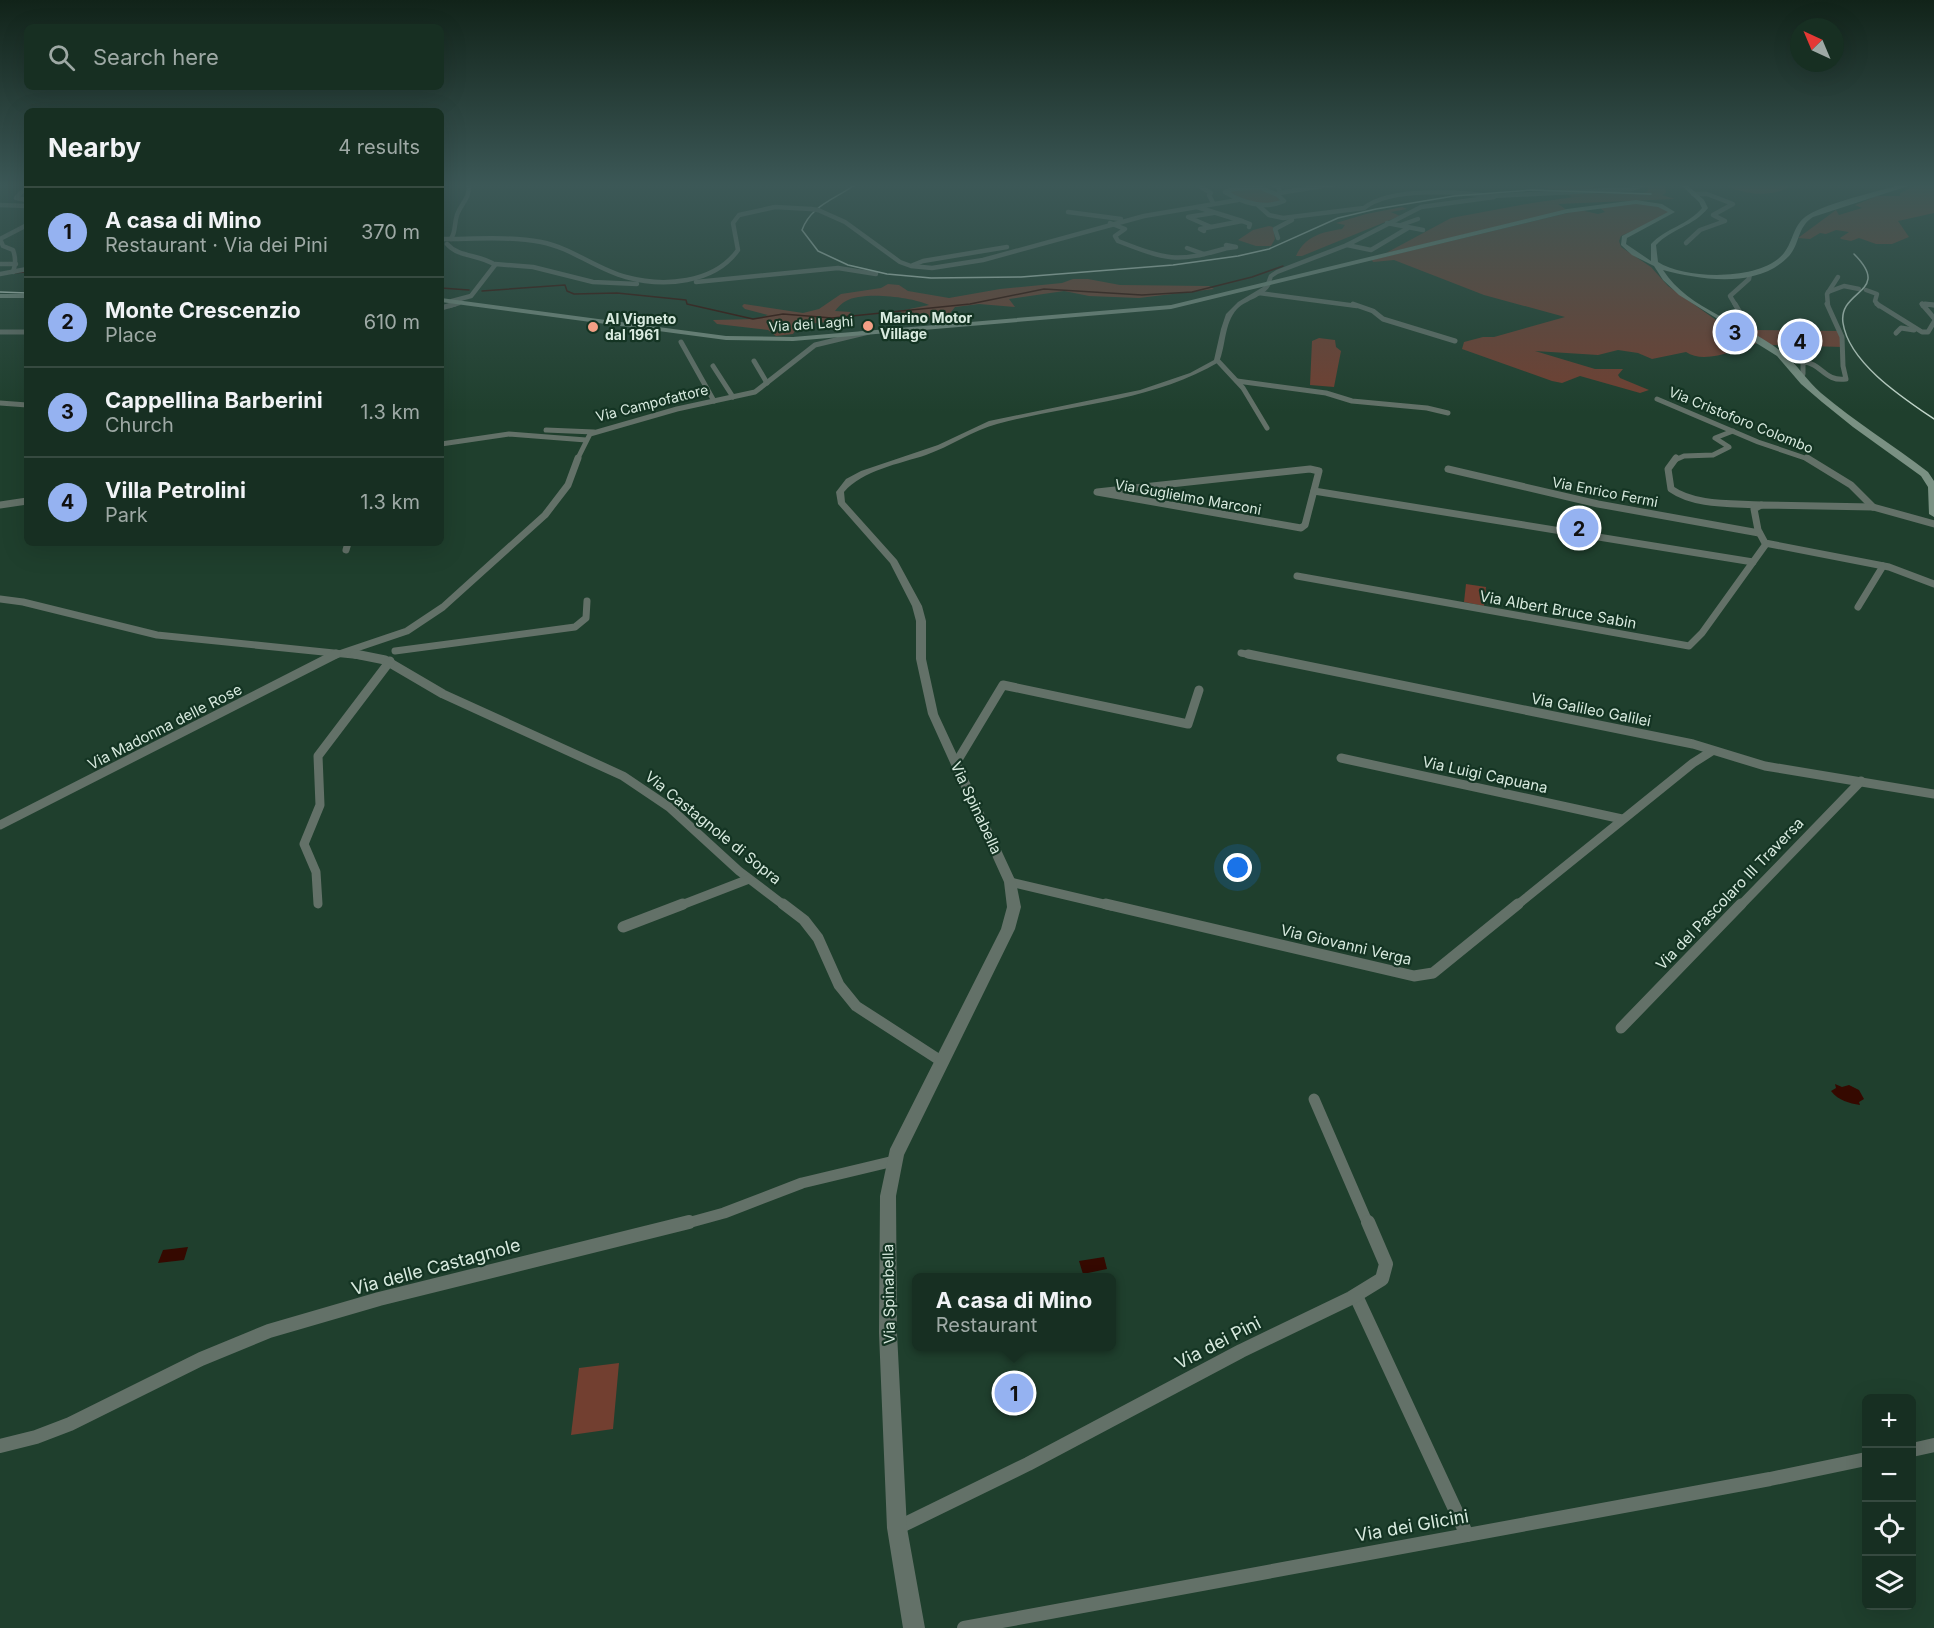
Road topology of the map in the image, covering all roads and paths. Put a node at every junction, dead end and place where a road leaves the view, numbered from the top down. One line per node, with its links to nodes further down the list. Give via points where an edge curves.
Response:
1 (15, 260): 18 (street)
2 (483, 260): 19 (street)
3 (588, 260): 30 (street, via 628,278)
4 (731, 260): 29 (street, bridge, via 718,270)
5 (898, 260): 20 (street)
6 (904, 260): 15 (street)
7 (930, 260): 15 (street)
8 (973, 260): 20 (street)
9 (1308, 260): 31 (street, via 1273,274)
10 (1368, 260): 31 (main road, Via dei Laghi)
11 (1645, 260): 27 (main road)
12 (1650, 260): 16 (main road, Via dei Laghi)
13 (1650, 260): 16 (main road)
14 (1778, 260): 26 (main road, Via dei Laghi)
15 (923, 261): 20 (street, via 913,264)
16 (1656, 261): 22 (main road, Via dei Laghi); 27 (main road)
17 (0, 264): 18 (street)
18 (16, 264): 23 (street)
19 (495, 264): 30 (street, via 533,267 593,282); 39 (street)
20 (915, 267)
21 (24, 270): 23 (street)
22 (1680, 271): 26 (main road, Via dei Laghi, via 1719,276); 27 (main road)
23 (13, 272): 24 (street)
24 (0, 274)
25 (876, 274): 29 (street, via 843,268)
26 (1750, 274): 48 (street, via 1750,279 1730,298)
27 (1663, 275): 48 (main road, via 1677,291)
28 (1838, 277): 34 (street)
29 (681, 281): 30 (street)
30 (671, 282)
31 (1268, 284): 35 (street); 45 (main road, Via dei Laghi, via 1158,309)
32 (1859, 289): 34 (street, via 1844,286)
33 (1866, 290): 46 (street, via 1877,294 1876,304)
34 (1828, 292): 54 (street, via 1827,306 1843,341 1842,368 1846,379 1829,378 1806,361 1803,374)
35 (1259, 293): 49 (street, via 1349,303 1383,319); 51 (street, via 1229,315)
36 (0, 296): 37 (main road)
37 (24, 296)
38 (444, 300): 39 (main road, Via dei Laghi)
39 (464, 301): 41 (street); 45 (main road, Via dei Laghi, via 732,339)
40 (1934, 304): 42 (street, via 1922,304)
41 (444, 307)
42 (1934, 320): 46 (street, via 1928,332)
43 (0, 332): 44 (street)
44 (24, 332)
45 (869, 332): 56 (street, Via Campofattore, via 814,346)
46 (1922, 332): 47 (street, via 1902,328)
47 (1896, 333)
48 (1752, 337): 54 (main road, via 1779,353)
49 (1455, 341)
50 (681, 342): 59 (street)
51 (1217, 360): 55 (street); 95 (street, Via Spinabella, via 1193,375 1142,392 998,422 864,473 841,489 841,502 894,562 917,606 921,659 930,702)
52 (754, 361): 56 (street)
53 (713, 366): 57 (street)
54 (1798, 375): 70 (main road, via 1849,421 1923,472)
55 (1236, 381): 62 (street); 63 (street)
56 (766, 383): 57 (street, Via Campofattore, via 755,392)
57 (733, 398): 59 (street, Via Campofattore)
58 (1657, 399): 65 (street, Via Cristoforo Colombo)
59 (714, 401): 66 (street, Via Campofattore)
60 (0, 403): 61 (street)
61 (24, 405)
62 (1448, 413)
63 (1267, 428)
64 (546, 430): 66 (street)
65 (1733, 431): 74 (street, via 1715,438 1729,447 1719,453 1683,456 1670,463 1671,489 1705,500); 75 (street, Via Cristoforo Colombo, via 1812,460 1851,485)
66 (594, 432): 67 (street, Via Campofattore)
67 (586, 440): 68 (street, via 509,434); 87 (street, Via Campofattore, via 568,485 545,515 443,607)
68 (444, 444)
69 (1448, 469): 78 (street, Via Enrico Fermi, via 1589,502)
70 (1933, 487): 76 (main road)
71 (1314, 491): 71 (street, Via Guglielmo Marconi, via 1319,471 1315,469 1097,492 1300,528 1305,525); 80 (street)
72 (24, 501): 73 (street)
73 (0, 505)
74 (1763, 505): 75 (street); 78 (street, via 1754,509)
75 (1873, 507): 77 (street)
76 (1934, 513)
77 (1934, 524)
78 (1759, 533): 79 (street)
79 (1766, 544): 80 (street, Via Albert Bruce Sabin); 81 (street)
80 (1753, 562): 82 (street, Via Albert Bruce Sabin, via 1697,640 1687,646)
81 (1883, 566): 83 (street); 86 (street)
82 (1297, 576)
83 (1934, 584)
84 (0, 599): 89 (street, via 157,635)
85 (588, 601): 88 (street, via 586,618 575,627)
86 (1858, 607)
87 (407, 631): 88 (street, Via Campofattore); 89 (street, Via Campofattore)
88 (395, 651): 91 (street, Via Campofattore)
89 (341, 652): 91 (street); 99 (street, Via Madonna delle Rose)
90 (1241, 653): 93 (street, Via Galileo Galilei)
91 (388, 660): 100 (street, Via Castagnole di Sopra, via 443,694 642,787); 102 (street, Via Campofattore, via 318,756 320,805 304,844 316,872)
92 (1199, 690): 95 (street, via 1188,724 1003,685)
93 (1712, 751): 96 (street, Via Galileo Galilei, via 1772,768); 98 (street, Via Giovanni Verga)
94 (1341, 758): 98 (street, Via Luigi Capuana)
95 (956, 763): 101 (street, Via Spinabella)
96 (1861, 781): 97 (street, Via Galileo Galilei); 104 (street, Via del Pascolaro III Traversa)
97 (1934, 794)
98 (1622, 819): 101 (street, Via Giovanni Verga, via 1425,976)
99 (0, 825)
100 (750, 879): 103 (street); 105 (street, Via Castagnole di Sopra, via 807,924 818,938 839,985 856,1006)
101 (1010, 882): 105 (street, Via Spinabella, via 1015,903 1011,922)
102 (318, 904)
103 (623, 927)
104 (1621, 1028)
105 (941, 1061): 107 (street, Via Spinabella)
106 (1314, 1099): 108 (street, Via dei Pini, via 1386,1264 1382,1279)
107 (894, 1161): 110 (street, Via delle Castagnole, via 802,1183 717,1216 448,1281 269,1331 215,1352 85,1418); 113 (street, Via Spinabella, via 888,1196 888,1322)
108 (1356, 1296): 113 (street, Via dei Pini, via 1247,1347 1028,1464); 114 (street)
109 (1934, 1445): 111 (street)
110 (0, 1446)
111 (1916, 1449)
112 (1862, 1460): 114 (street, Via dei Glicini)
113 (897, 1528): 115 (street, Via Spinabella)
114 (1467, 1535): 116 (street, Via dei Glicini)
115 (914, 1628)
116 (964, 1628)

